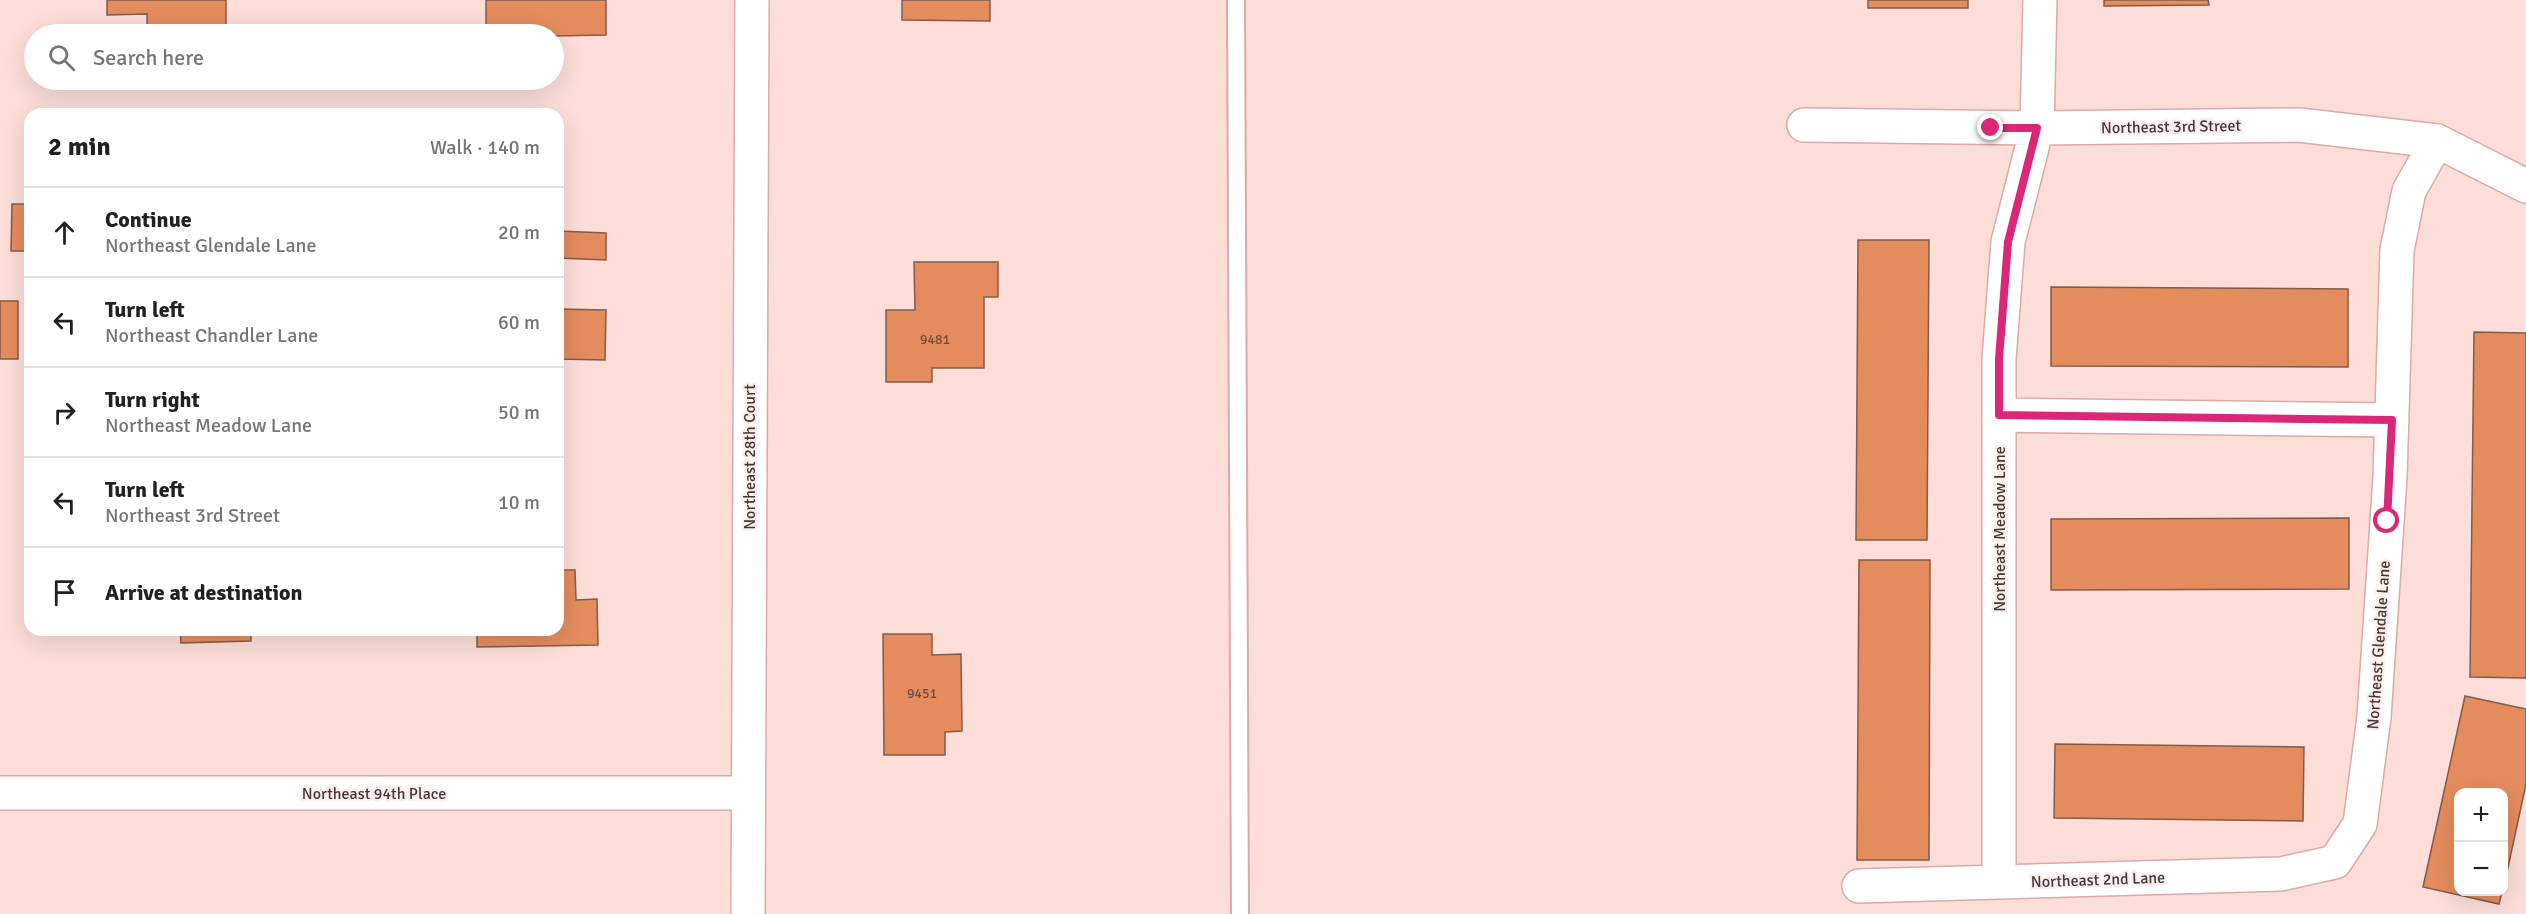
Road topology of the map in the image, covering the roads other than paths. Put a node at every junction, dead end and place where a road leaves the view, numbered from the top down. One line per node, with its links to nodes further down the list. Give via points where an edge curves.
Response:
1 (752, 0): 10 (street, Northeast 28th Court)
2 (1236, 0): 16 (lane)
3 (2040, 0): 5 (street, Northeast Meadow Lane)
4 (1804, 125): 5 (street, Northeast 3rd Street)
5 (2037, 128): 6 (street, Northeast 3rd Street, via 2299,125); 8 (street, Northeast Meadow Lane, via 2008,242)
6 (2437, 141): 7 (street, Northeast 3rd Street); 9 (street, Northeast Glendale Lane, via 2409,192 2397,250)
7 (2526, 186)
8 (1999, 415): 9 (street); 13 (street, Northeast Meadow Lane)
9 (2392, 420): 12 (street, Northeast Glendale Lane, via 2374,706 2360,824)
10 (747, 793): 11 (street, Northeast 94th Place); 15 (street, Northeast 28th Court)
11 (0, 794)
12 (2335, 862): 13 (street, Northeast 2nd Lane, via 2281,874)
13 (1999, 882): 14 (street, Northeast 2nd Lane)
14 (1859, 886)
15 (748, 914)
16 (1240, 914)

